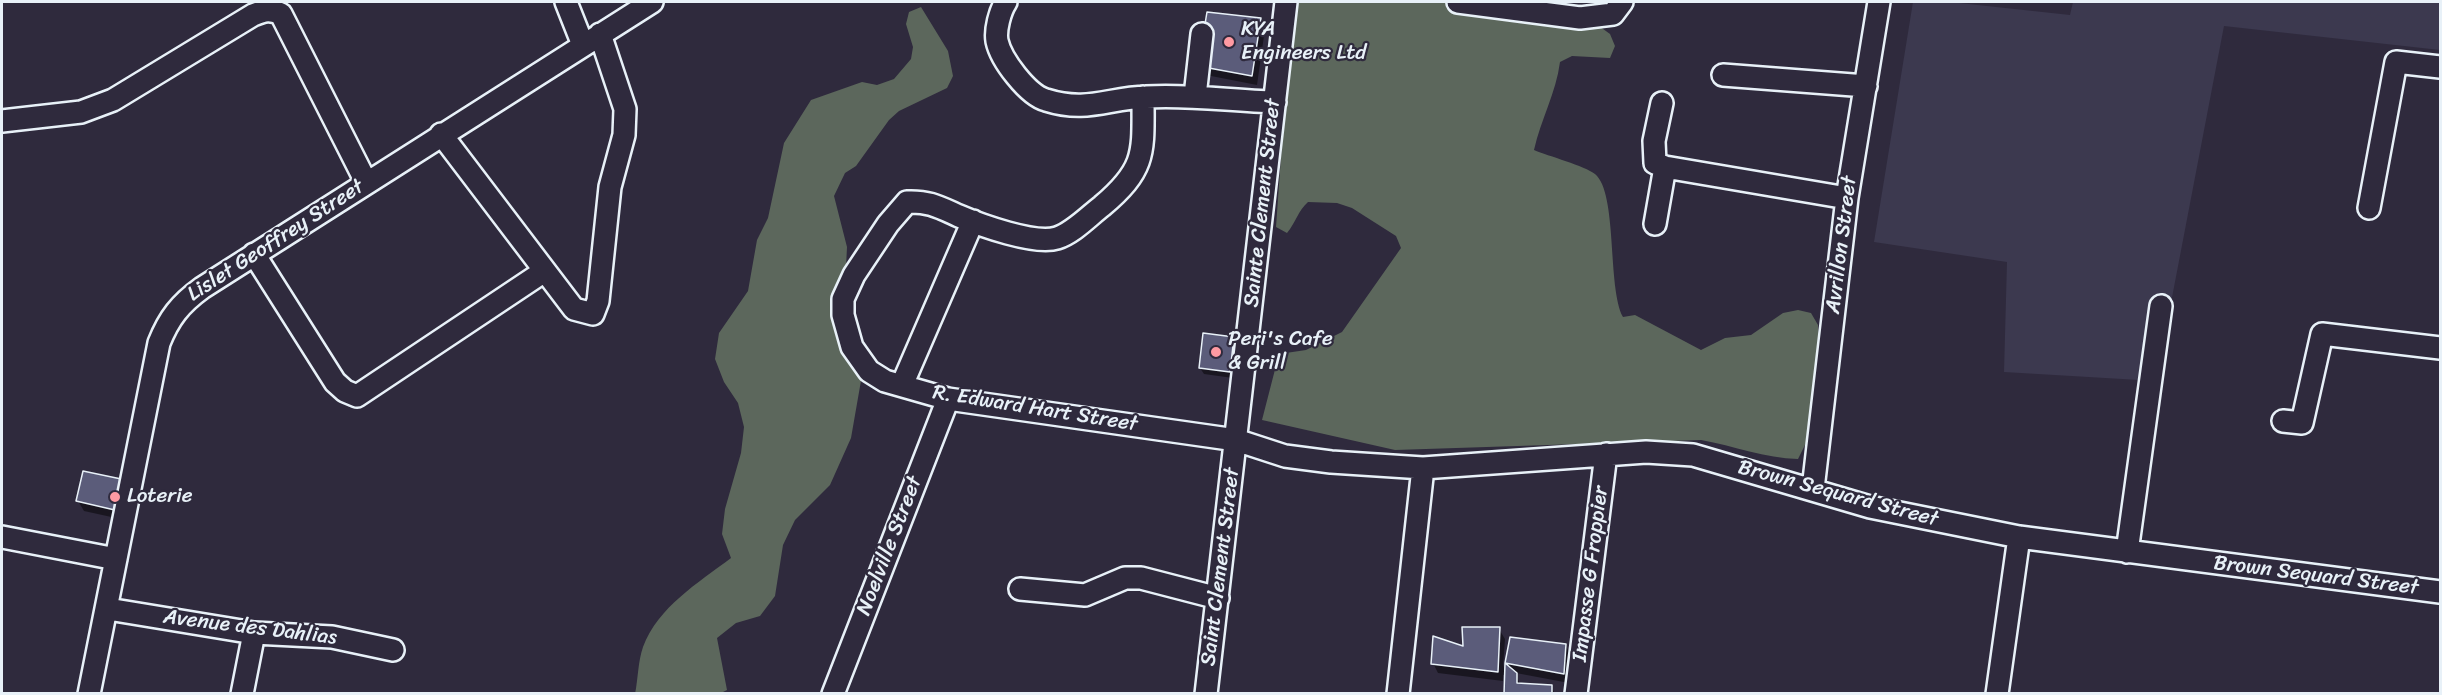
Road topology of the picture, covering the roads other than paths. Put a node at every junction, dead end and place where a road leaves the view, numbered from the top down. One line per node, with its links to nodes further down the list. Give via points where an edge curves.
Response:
1 (566, 2): 9 (street)
2 (652, 2): 9 (street, Lislet Geoffrey Street)
3 (1006, 2): 14 (street, via 1001,10 997,41 1014,75 1043,100 1095,106)
4 (1286, 2): 15 (street, Sainte Clement Street)
5 (1458, 2): 6 (street, via 1580,18 1613,14)
6 (1622, 2)
7 (1879, 2): 12 (street, Avrillon Street)
8 (1202, 34): 13 (street)
9 (591, 39): 18 (street, Lislet Geoffrey Street); 26 (street, via 625,109 624,135 610,187 598,301 593,314 574,309)
10 (2440, 68): 22 (street, via 2396,62)
11 (1723, 75): 12 (street)
12 (1866, 86): 21 (street, Avrillon Street)
13 (1195, 96): 14 (street); 15 (street)
14 (1143, 97): 23 (street, via 1139,166 1125,187 1082,222 1057,238 1040,238)
15 (1275, 102): 32 (street, Sainte Clement Street)
16 (1662, 103): 19 (street, via 1654,141 1655,163)
17 (2, 121): 20 (street, via 81,112 113,100 253,15 272,10 281,14)
18 (441, 134): 20 (street, Lislet Geoffrey Street); 26 (street)
19 (1665, 167): 21 (street); 24 (street)
20 (366, 182): 25 (street, Lislet Geoffrey Street)
21 (1847, 198): 35 (street, Avrillon Street)
22 (2369, 208)
23 (973, 221): 29 (street); 29 (street, R. Edward Hart Street, via 926,201 907,202 854,275 843,299 852,347 870,370 885,381)
24 (1655, 224)
25 (254, 254): 26 (street, via 335,381 357,396); 39 (street, Lislet Geoffrey Street, via 186,300 170,317 159,343)
26 (543, 272)
27 (2161, 306): 38 (street)
28 (2440, 348): 31 (street, via 2322,334 2301,423)
29 (902, 385): 30 (street, R. Edward Hart Street)
30 (948, 399): 32 (street, R. Edward Hart Street); 48 (street, Noelville Street)
31 (2283, 421)
32 (1236, 440): 34 (street, Brown Sequard Street, via 1285,456); 42 (street, Saint Clement Street)
33 (1606, 454): 34 (street, Brown Sequard Street); 35 (street, Brown Sequard Street, via 1693,455); 51 (street, Impasse G Froppier)
34 (1423, 468): 50 (street)
35 (1813, 489): 37 (street, Brown Sequard Street, via 1870,507)
36 (2, 537): 39 (street)
37 (2019, 537): 38 (street, Brown Sequard Street); 52 (street)
38 (2127, 552): 41 (street, Brown Sequard Street)
39 (116, 559): 43 (street, Lislet Geoffrey Street)
40 (1020, 589): 42 (street, via 1085,595 1125,578 1141,578)
41 (2440, 592)
42 (1218, 598): 49 (street, Saint Clement Street)
43 (108, 609): 44 (street, Avenue des Dahlias); 46 (street, Lislet Geoffrey Street)
44 (254, 633): 45 (street, Avenue des Dahlias, via 332,637); 47 (street)
45 (393, 650)
46 (89, 693)
47 (242, 693)
48 (833, 693)
49 (1206, 693)
50 (1398, 693)
51 (1576, 693)
52 (1997, 693)

